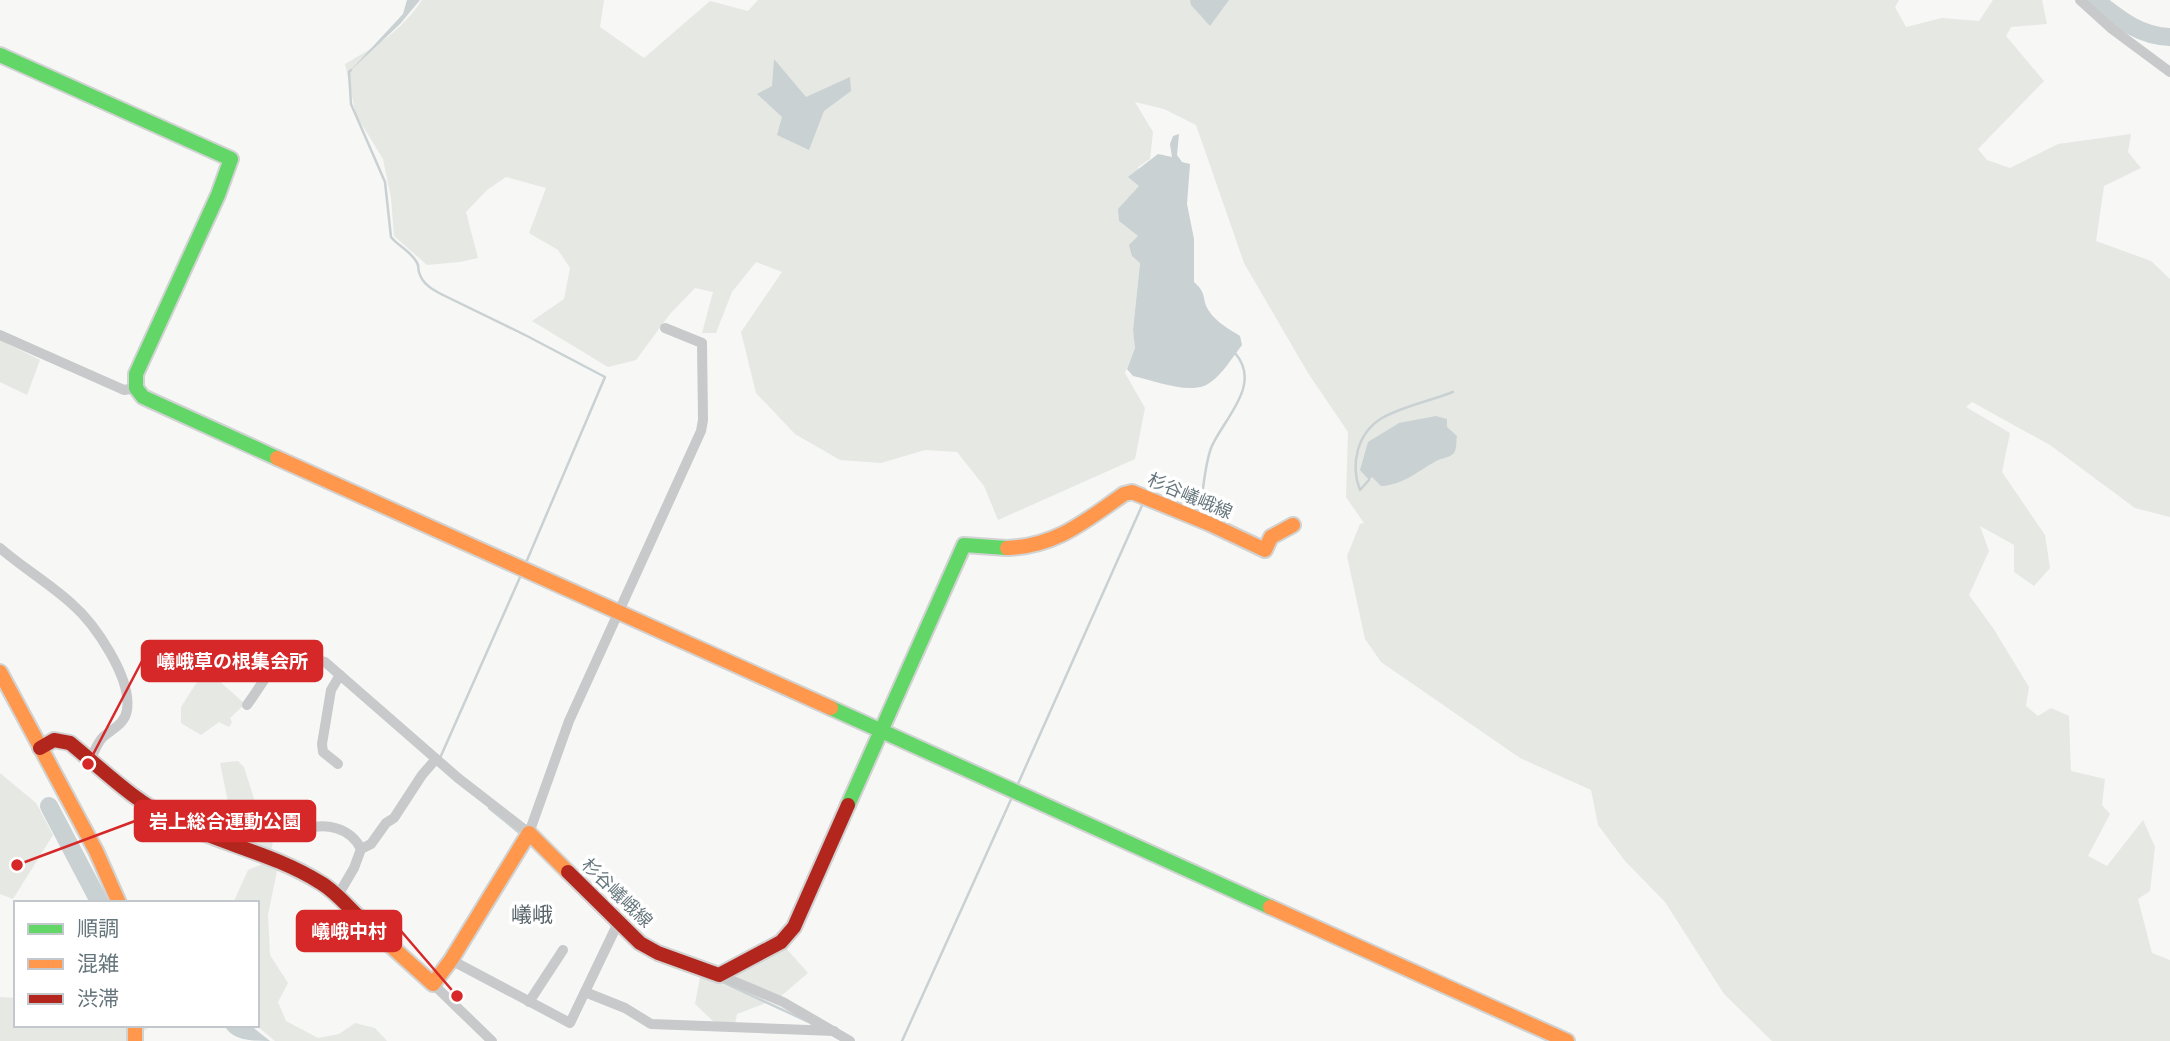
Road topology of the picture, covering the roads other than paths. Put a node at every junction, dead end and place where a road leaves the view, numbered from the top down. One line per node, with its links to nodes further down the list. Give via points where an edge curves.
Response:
1 (2080, 0): 3 (street)
2 (0, 55): 6 (street, via 231,159 136,374)
3 (2170, 72)
4 (665, 328): 9 (street, via 702,342 703,420)
5 (0, 335): 6 (street, via 124,390)
6 (136, 388): 9 (street, via 143,397)
7 (1293, 525): 13 (street, 杉谷嶬峨線, via 1271,537 1265,550 1132,492 1061,536 1041,543 995,548 964,545)
8 (0, 548): 16 (street, via 82,614 120,669 127,710)
9 (619, 611): 13 (street); 19 (street, via 569,721)
10 (0, 672): 14 (street)
11 (340, 675): 12 (street, via 325,662 294,657 270,669); 15 (street); 17 (street, via 331,690 322,744 323,752)
12 (247, 705)
13 (882, 731): 26 (street, 杉谷嶬峨線, via 788,936); 33 (street)
14 (40, 748): 16 (street, via 60,739); 22 (street)
15 (436, 759): 19 (street); 20 (street, via 394,818)
16 (90, 760): 21 (street, via 148,807 273,858 323,884)
17 (338, 764)
18 (303, 830): 20 (street, via 315,825 335,828 358,842)
19 (528, 833): 23 (street, 杉谷嶬峨線); 25 (street)
20 (361, 849): 21 (street)
21 (337, 897): 27 (street)
22 (118, 901)
23 (618, 923): 26 (street, 杉谷嶬峨線, via 658,953); 28 (street)
24 (564, 950): 29 (street)
25 (451, 960): 27 (street); 29 (street)
26 (719, 975): 30 (street, via 783,1002)
27 (433, 984): 31 (street)
28 (585, 992): 29 (street, via 570,1023); 30 (street, via 651,1024)
29 (529, 1002)
30 (834, 1031): 32 (street)
31 (492, 1041)
32 (850, 1041)
33 (1567, 1041)

